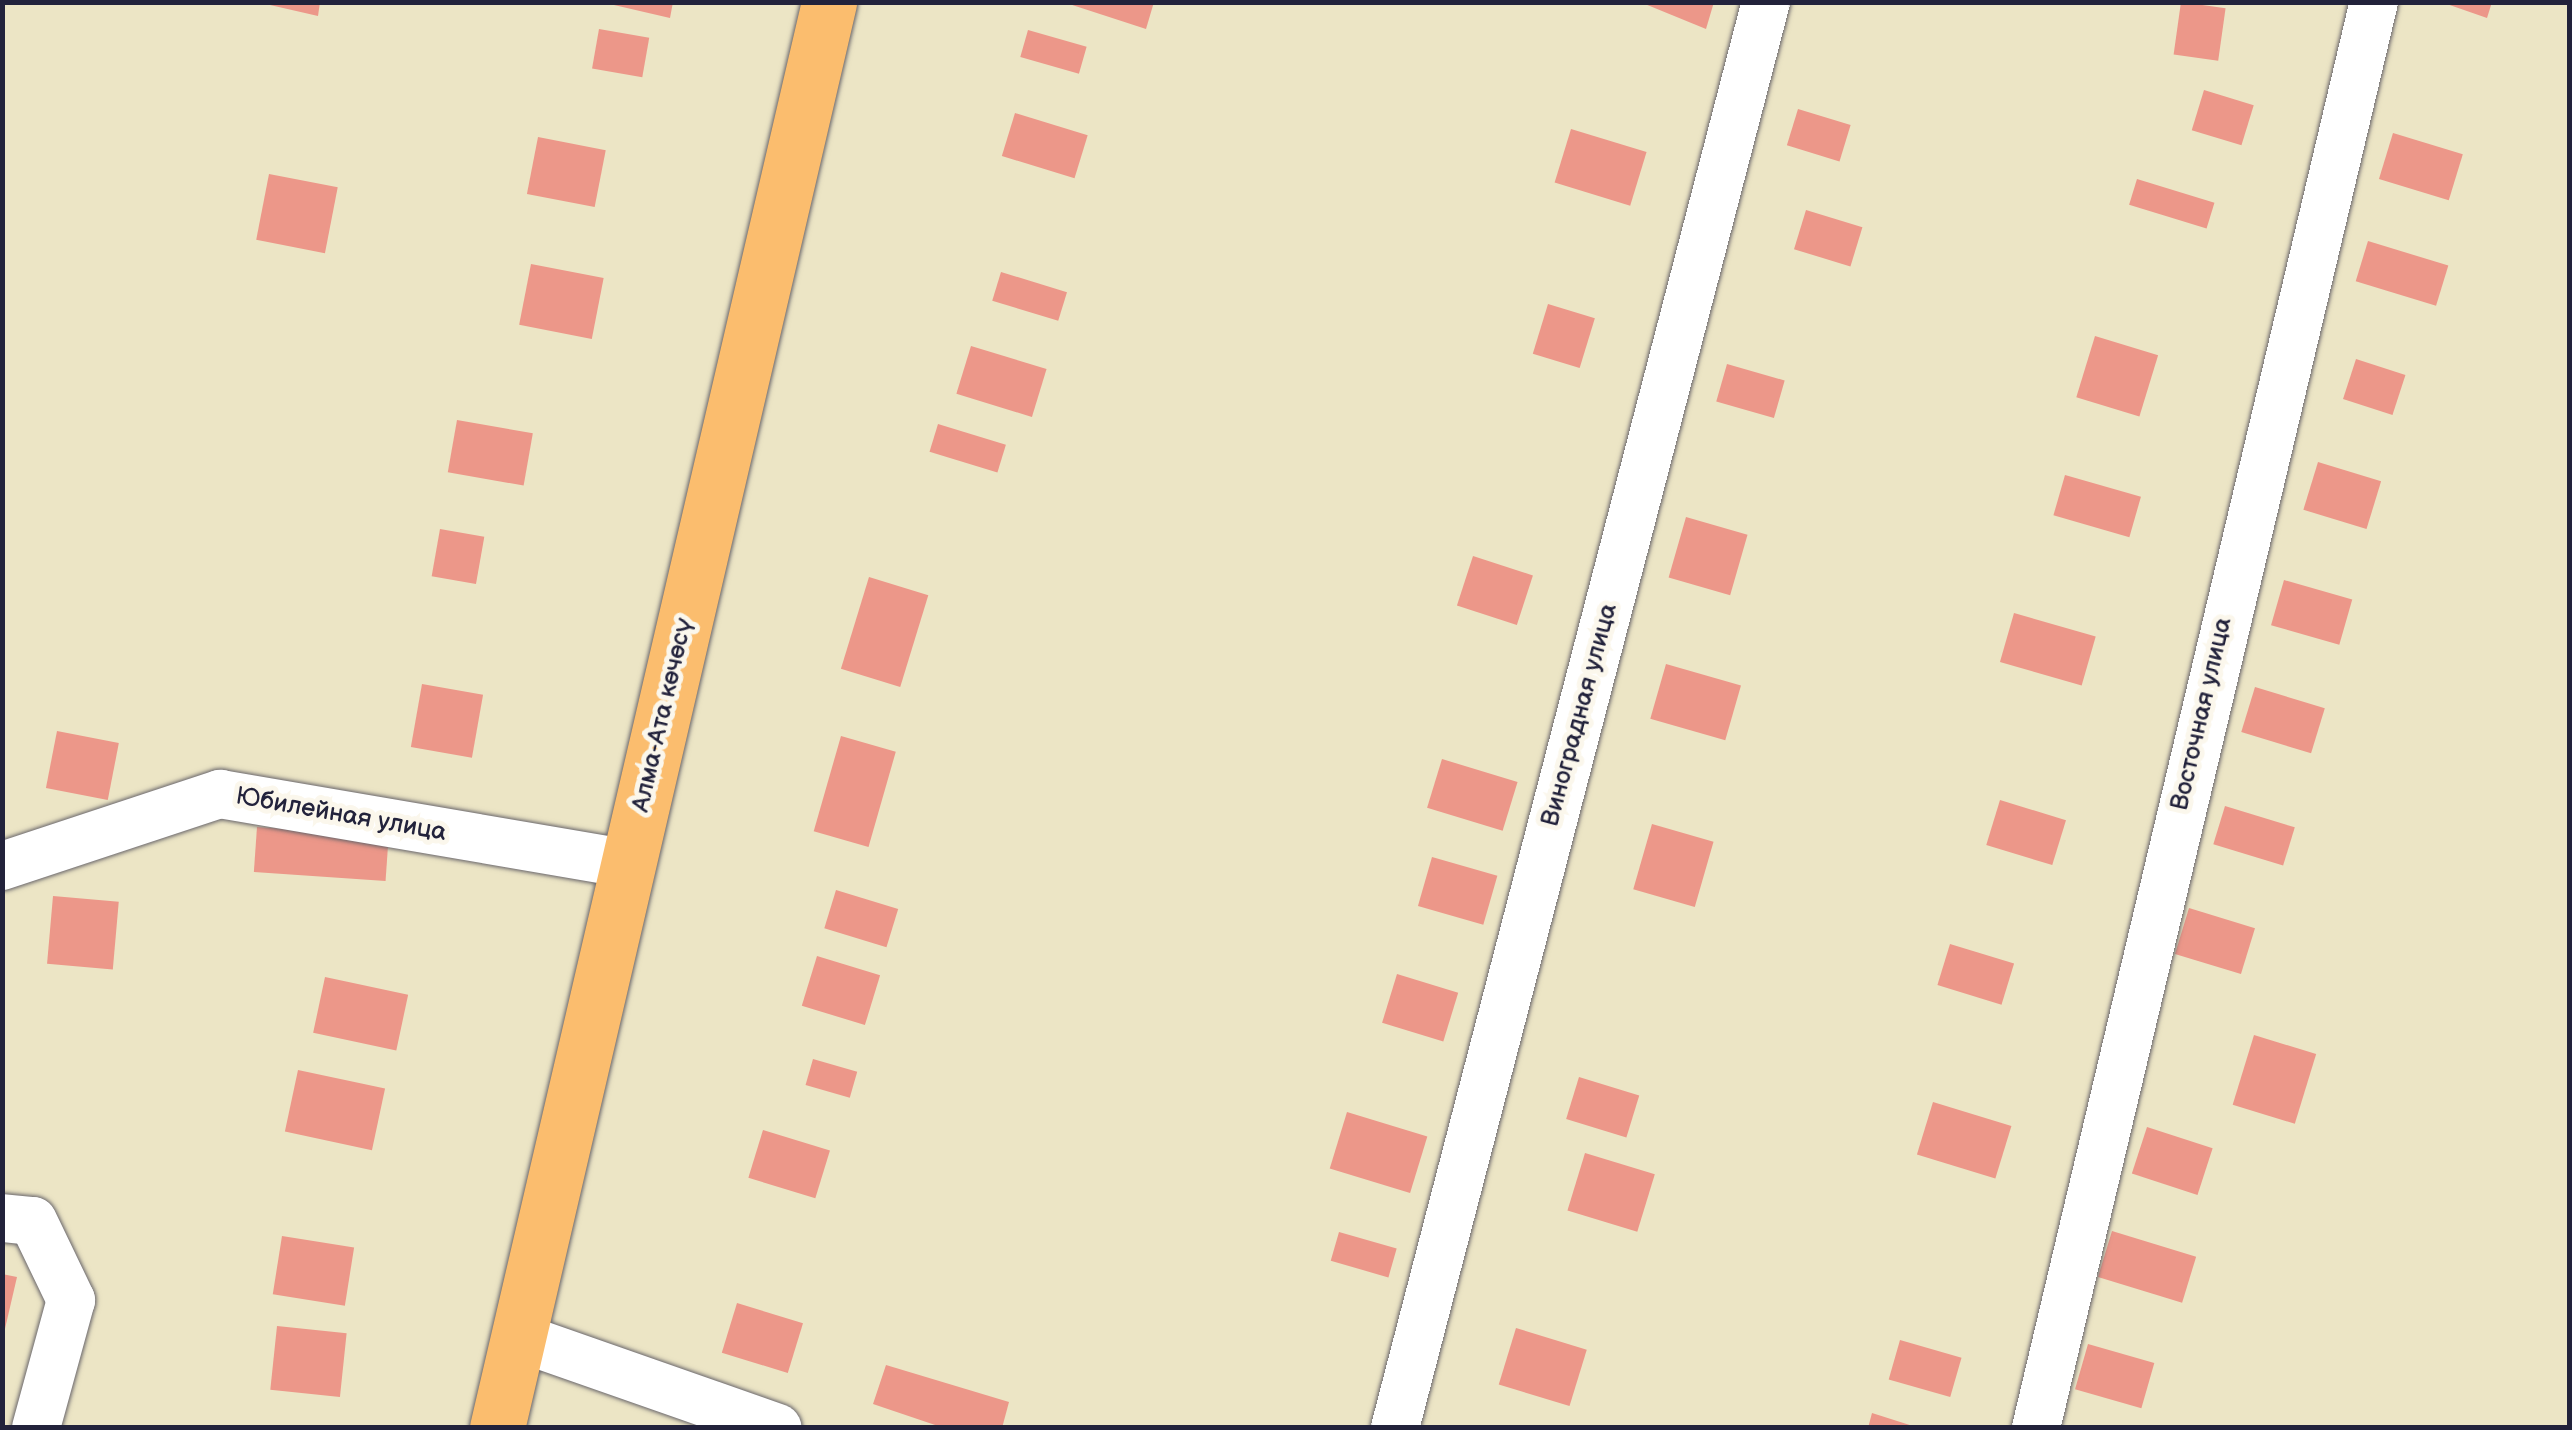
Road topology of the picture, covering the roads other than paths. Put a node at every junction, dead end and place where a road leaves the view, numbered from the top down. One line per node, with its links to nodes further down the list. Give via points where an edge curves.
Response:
1 (829, 2): 4 (highway, Алма-Ата көчөсү)
2 (1766, 2): 11 (street, Виноградная улица)
3 (2374, 2): 12 (street, Восточная улица)
4 (628, 864): 5 (street, Юбилейная улица, via 220,794); 7 (highway, Алма-Ата көчөсү)
5 (2, 866)
6 (2, 1218): 8 (street, via 33,1222 72,1300)
7 (518, 1337): 9 (highway, Алма-Ата көчөсү); 10 (street)
8 (36, 1428)
9 (497, 1428)
10 (778, 1428)
11 (1395, 1428)
12 (2036, 1428)

